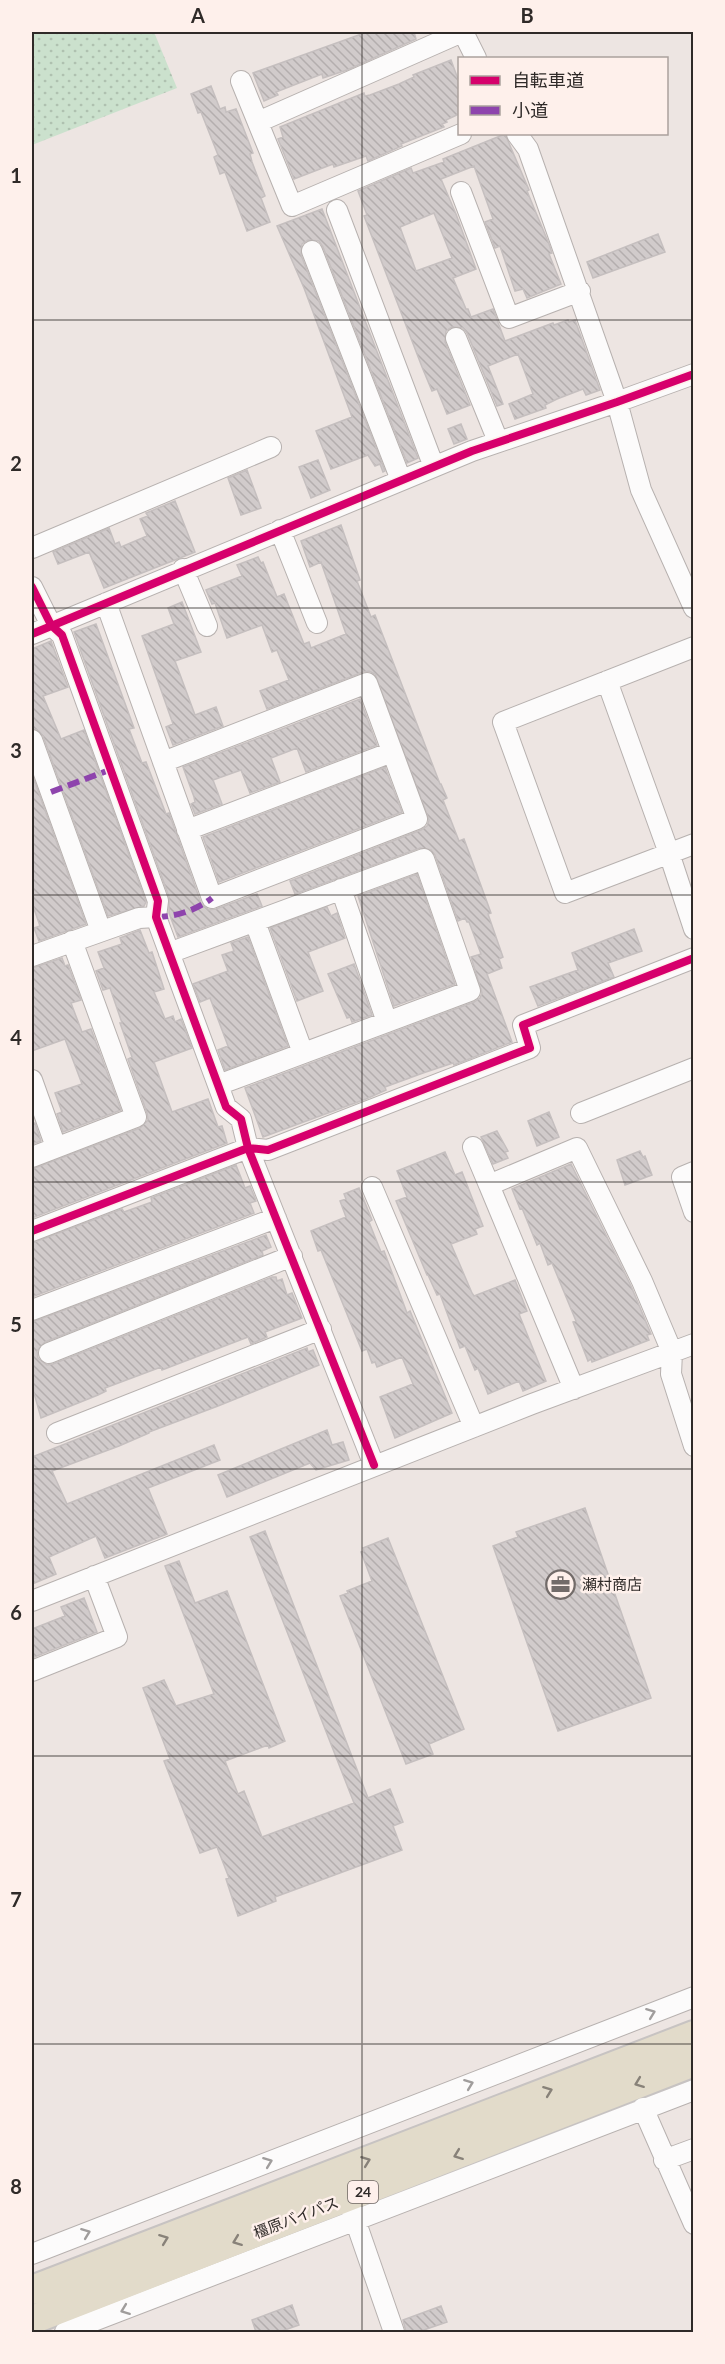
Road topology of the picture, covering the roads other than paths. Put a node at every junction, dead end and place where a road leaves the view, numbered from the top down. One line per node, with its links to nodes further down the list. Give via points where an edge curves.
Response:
1 (462, 32): 2 (street); 4 (street)
2 (475, 57)
3 (241, 81): 4 (street)
4 (258, 122): 5 (street, via 292,206)
5 (459, 135)
6 (518, 135): 10 (street, via 528,149)
7 (461, 192): 10 (street, via 509,318)
8 (337, 210): 16 (street)
9 (312, 251): 17 (street)
10 (580, 291): 13 (street)
11 (456, 338): 14 (street)
12 (693, 374): 13 (street)
13 (617, 402): 14 (street); 23 (street, via 642,490)
14 (498, 441): 16 (street)
15 (271, 447): 19 (street)
16 (434, 466): 17 (street)
17 (401, 480): 18 (street)
18 (280, 530): 20 (street); 24 (street)
19 (32, 548)
20 (183, 569): 22 (street); 26 (street)
21 (32, 587): 25 (street)
22 (105, 603): 25 (street); 32 (street)
23 (693, 608)
24 (317, 623)
25 (51, 625): 27 (street); 37 (street, via 62,635 112,769 158,901)
26 (207, 626)
27 (32, 634)
28 (693, 647): 29 (street)
29 (607, 681): 35 (street); 35 (street, via 503,722 565,892)
30 (32, 740): 40 (street)
31 (392, 752): 32 (street, via 367,683); 33 (street); 33 (street, via 417,819 212,898)
32 (162, 762): 33 (street)
33 (187, 830)
34 (693, 844): 35 (street)
35 (669, 854): 39 (street)
36 (341, 889): 38 (street); 45 (street); 45 (street, via 424,859 432,880 470,991)
37 (156, 917): 40 (street, via 139,918); 42 (street)
38 (255, 922): 42 (street); 46 (street)
39 (693, 929)
40 (101, 931): 41 (street)
41 (72, 941): 43 (street); 51 (street, via 136,1117)
42 (170, 953): 49 (street)
43 (32, 956)
44 (693, 958): 53 (street, via 523,1025 530,1048 268,1150)
45 (387, 1022): 46 (street)
46 (303, 1053): 49 (street)
47 (693, 1068): 50 (street)
48 (32, 1080): 51 (street)
49 (218, 1085): 53 (street, via 226,1107 241,1119)
50 (581, 1113)
51 (56, 1147): 54 (street)
52 (473, 1147): 56 (street)
53 (248, 1148): 59 (street); 60 (street)
54 (32, 1156)
55 (693, 1172): 58 (street, via 682,1177)
56 (489, 1185): 65 (street, via 577,1148); 67 (street)
57 (372, 1187): 68 (street)
58 (693, 1212)
59 (276, 1218): 61 (street); 62 (street)
60 (32, 1231)
61 (292, 1256): 63 (street); 66 (street)
62 (32, 1310)
63 (321, 1329): 69 (street); 71 (street)
64 (693, 1344): 65 (street)
65 (672, 1352): 67 (street); 70 (street, via 671,1374)
66 (49, 1353)
67 (574, 1389): 68 (street)
68 (474, 1427): 71 (street)
69 (57, 1432)
70 (693, 1446)
71 (375, 1465): 72 (street)
72 (94, 1576): 73 (street); 74 (street, via 117,1637)
73 (32, 1601)
74 (32, 1671)
75 (693, 1997): 85 (street, one-way to 75)
76 (693, 2035): 82 (highway, 橿原バイパス / 24, one-way to 76)
77 (693, 2062): 83 (highway, 橿原バイパス / 24, one-way to 83)
78 (693, 2090): 79 (street)
79 (643, 2108): 81 (street); 83 (street)
80 (693, 2149): 81 (street)
81 (664, 2160): 84 (street)
82 (337, 2172): 83 (street); 86 (highway, 橿原バイパス / 24, one-way to 82)
83 (352, 2209): 87 (highway, 橿原バイパス / 24, one-way to 87); 88 (street)
84 (693, 2224)
85 (32, 2254): 86 (street)
86 (38, 2288): 87 (street)
87 (53, 2324)
88 (394, 2332)

